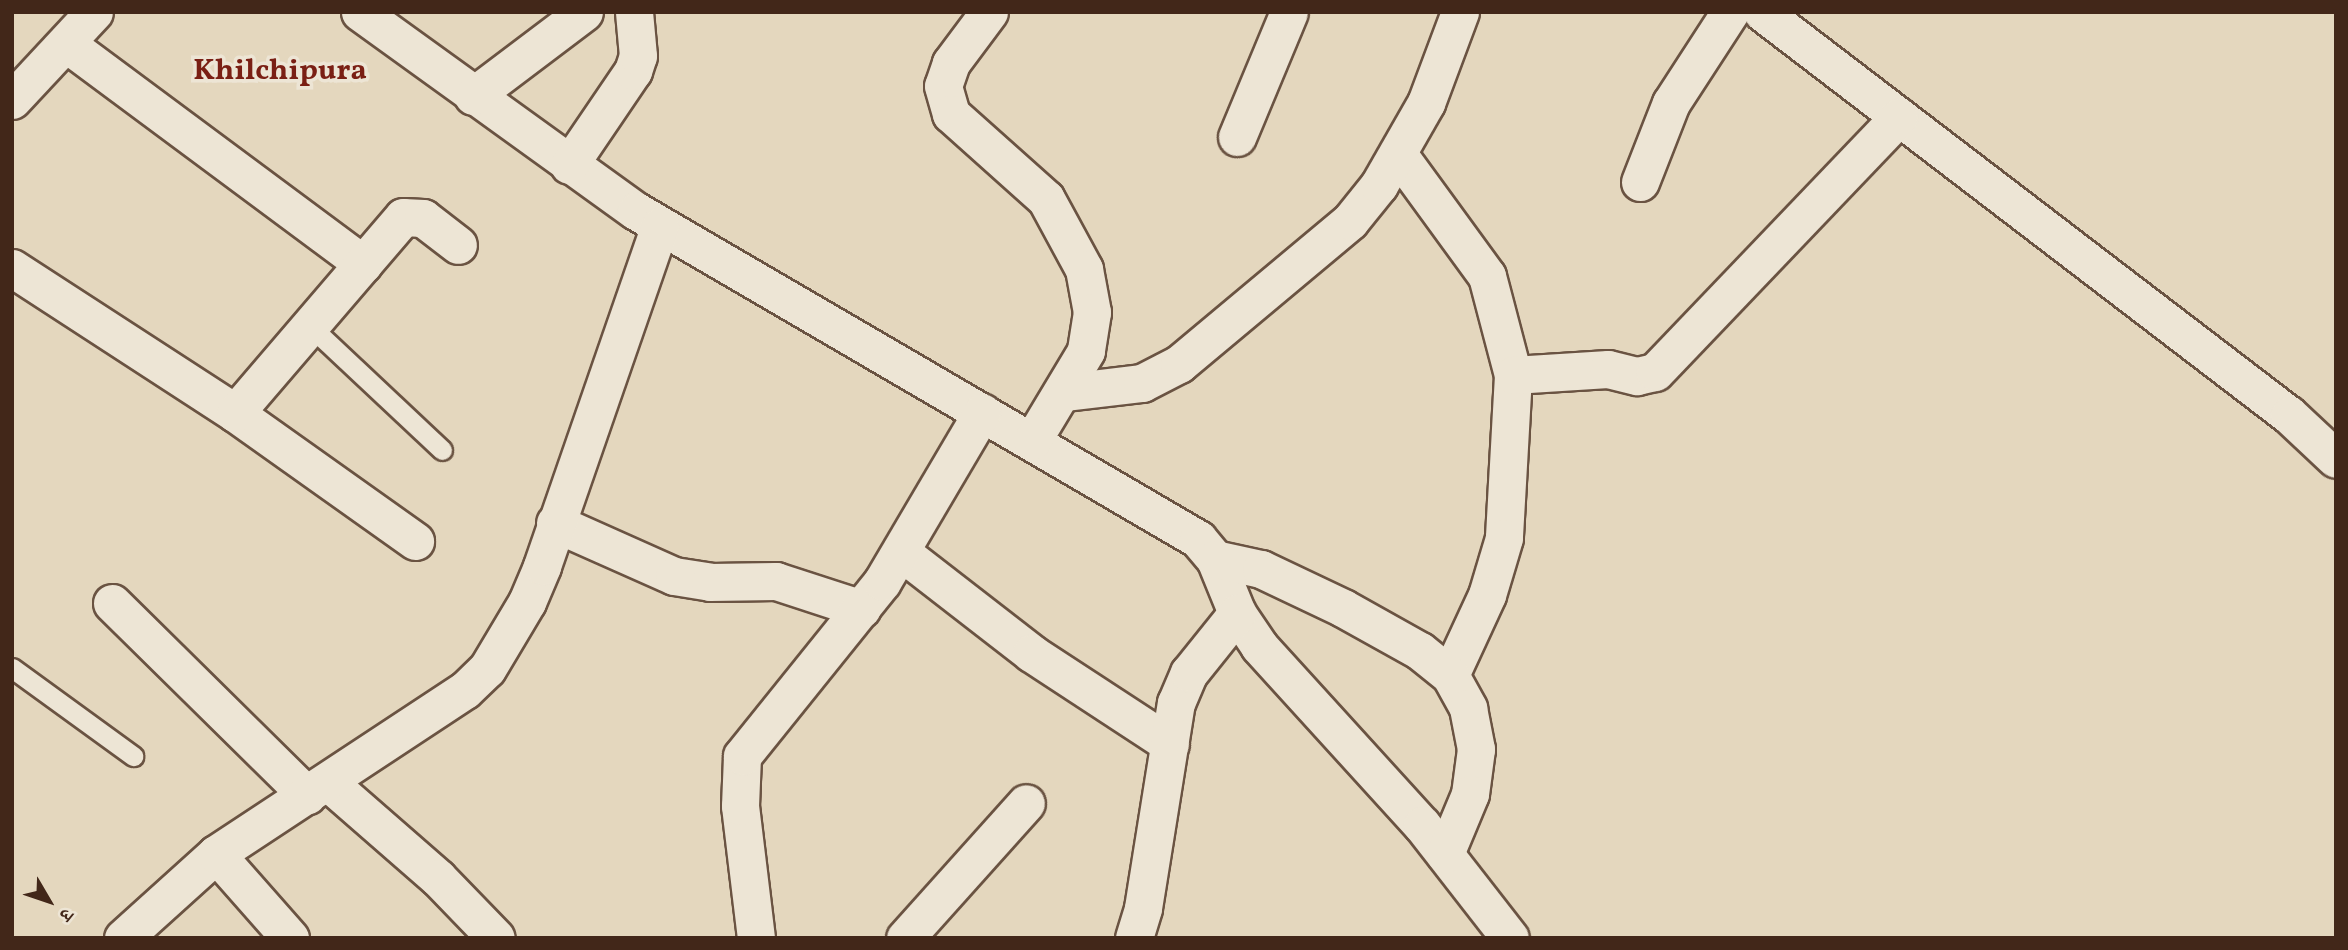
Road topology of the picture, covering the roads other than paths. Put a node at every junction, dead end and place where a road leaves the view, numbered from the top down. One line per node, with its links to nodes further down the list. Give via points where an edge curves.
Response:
1 (94, 12): 10 (street)
2 (360, 12): 11 (street)
3 (584, 12): 11 (street)
4 (634, 12): 16 (street, via 638,56 633,71)
5 (989, 12): 24 (street, via 951,63 943,86 951,114 1046,199 1084,269 1093,312 1086,351)
6 (1290, 12): 14 (street)
7 (1730, 12): 17 (street, via 1671,103)
8 (1762, 12): 13 (street, via 1838,75)
9 (1459, 13): 15 (street, via 1426,103)
10 (67, 44): 12 (street); 20 (street)
11 (473, 96): 16 (street)
12 (12, 100)
13 (1899, 117): 23 (street, via 1655,372 1637,376 1608,369); 29 (street, via 2289,415)
14 (1237, 137)
15 (1398, 154): 23 (street, via 1487,276); 24 (street, via 1350,221 1179,364 1142,383)
16 (569, 165): 18 (street)
17 (1640, 182)
18 (660, 226): 25 (street); 30 (street)
19 (458, 245): 20 (street, via 414,215 403,218)
20 (363, 264): 22 (street)
21 (12, 268): 26 (street)
22 (310, 326): 26 (street); 28 (lane)
23 (1513, 375): 38 (street, via 1504,538 1487,595)
24 (1066, 391): 27 (street)
25 (982, 412): 27 (street); 32 (street)
26 (235, 413): 31 (street)
27 (1032, 441): 33 (street, via 1198,539)
28 (442, 450)
29 (2336, 460)
30 (555, 523): 35 (street, via 674,576 702,582 776,581); 41 (street, via 527,603 487,668 465,690)
31 (415, 541)
32 (901, 552): 35 (street); 39 (street, via 1031,653)
33 (1215, 559): 36 (street); 38 (street, via 1261,569 1343,608 1420,651)
34 (111, 603): 41 (street)
35 (862, 610): 48 (street, via 742,755 738,784 752,879 751,919)
36 (1237, 613): 39 (street, via 1189,673 1176,703); 44 (street, via 1283,675)
37 (12, 668): 40 (lane)
38 (1450, 675): 44 (street, via 1468,708 1476,749 1470,794)
39 (1170, 744): 50 (street)
40 (133, 756)
41 (318, 789): 43 (street); 47 (street, via 438,878)
42 (1026, 803): 49 (street)
43 (216, 854): 45 (street); 46 (street)
44 (1445, 854): 51 (street)
45 (123, 938)
46 (290, 938)
47 (496, 938)
48 (757, 938)
49 (905, 938)
50 (1134, 938)
51 (1510, 938)

